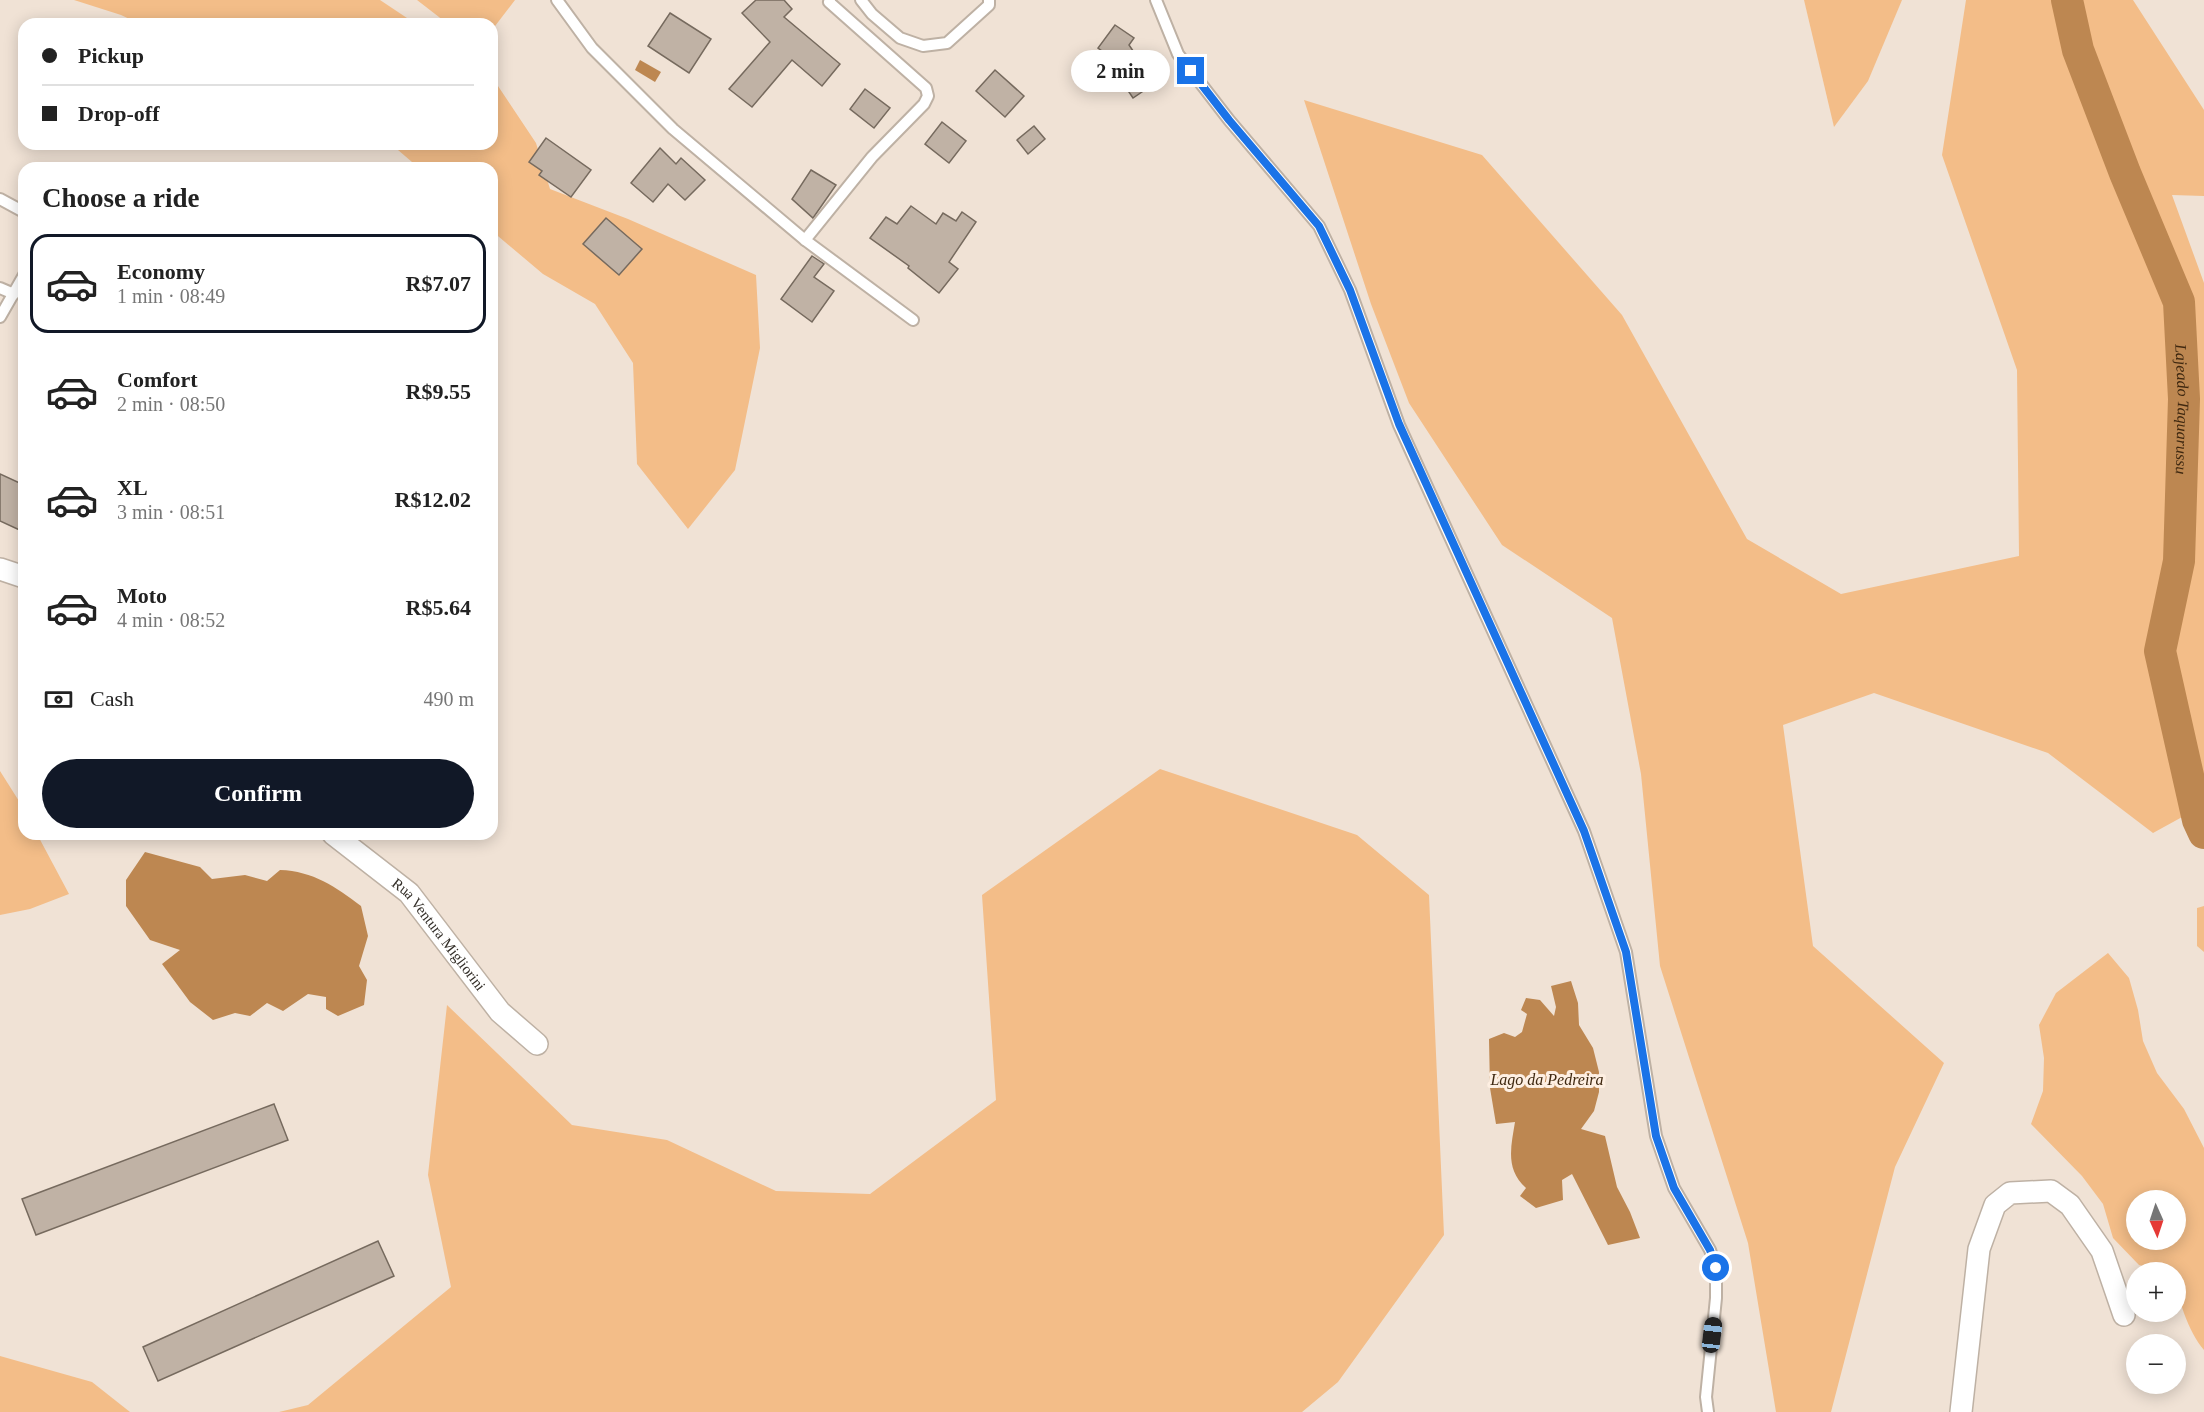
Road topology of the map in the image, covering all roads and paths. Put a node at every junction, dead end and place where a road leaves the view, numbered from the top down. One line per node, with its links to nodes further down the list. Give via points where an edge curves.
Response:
1 (557, 0): 8 (lane, via 592,48 673,129)
2 (830, 0): 8 (lane, via 926,88 928,96)
3 (861, 0): 4 (lane, via 900,38 923,46 947,43 989,5)
4 (989, 0)
5 (1156, 0): 19 (lane, via 1178,54 1319,226 1350,290 1399,424 1584,831 1626,952 1656,1136 1674,1188 1710,1250 1716,1268)
6 (0, 199): 7 (lane)
7 (18, 209)
8 (805, 240): 13 (lane)
9 (18, 286): 11 (lane)
10 (0, 288): 11 (lane)
11 (14, 294): 12 (lane)
12 (0, 317)
13 (913, 320)
14 (0, 569): 15 (street)
15 (18, 575)
16 (341, 840): 17 (street, Rua Ventura Migliorini, via 409,893 501,1012)
17 (537, 1044)
18 (2124, 1315): 20 (street, via 2102,1251 2070,1205 2051,1191 2010,1193 1995,1205 1979,1250)
19 (1708, 1412)
20 (1961, 1412)

